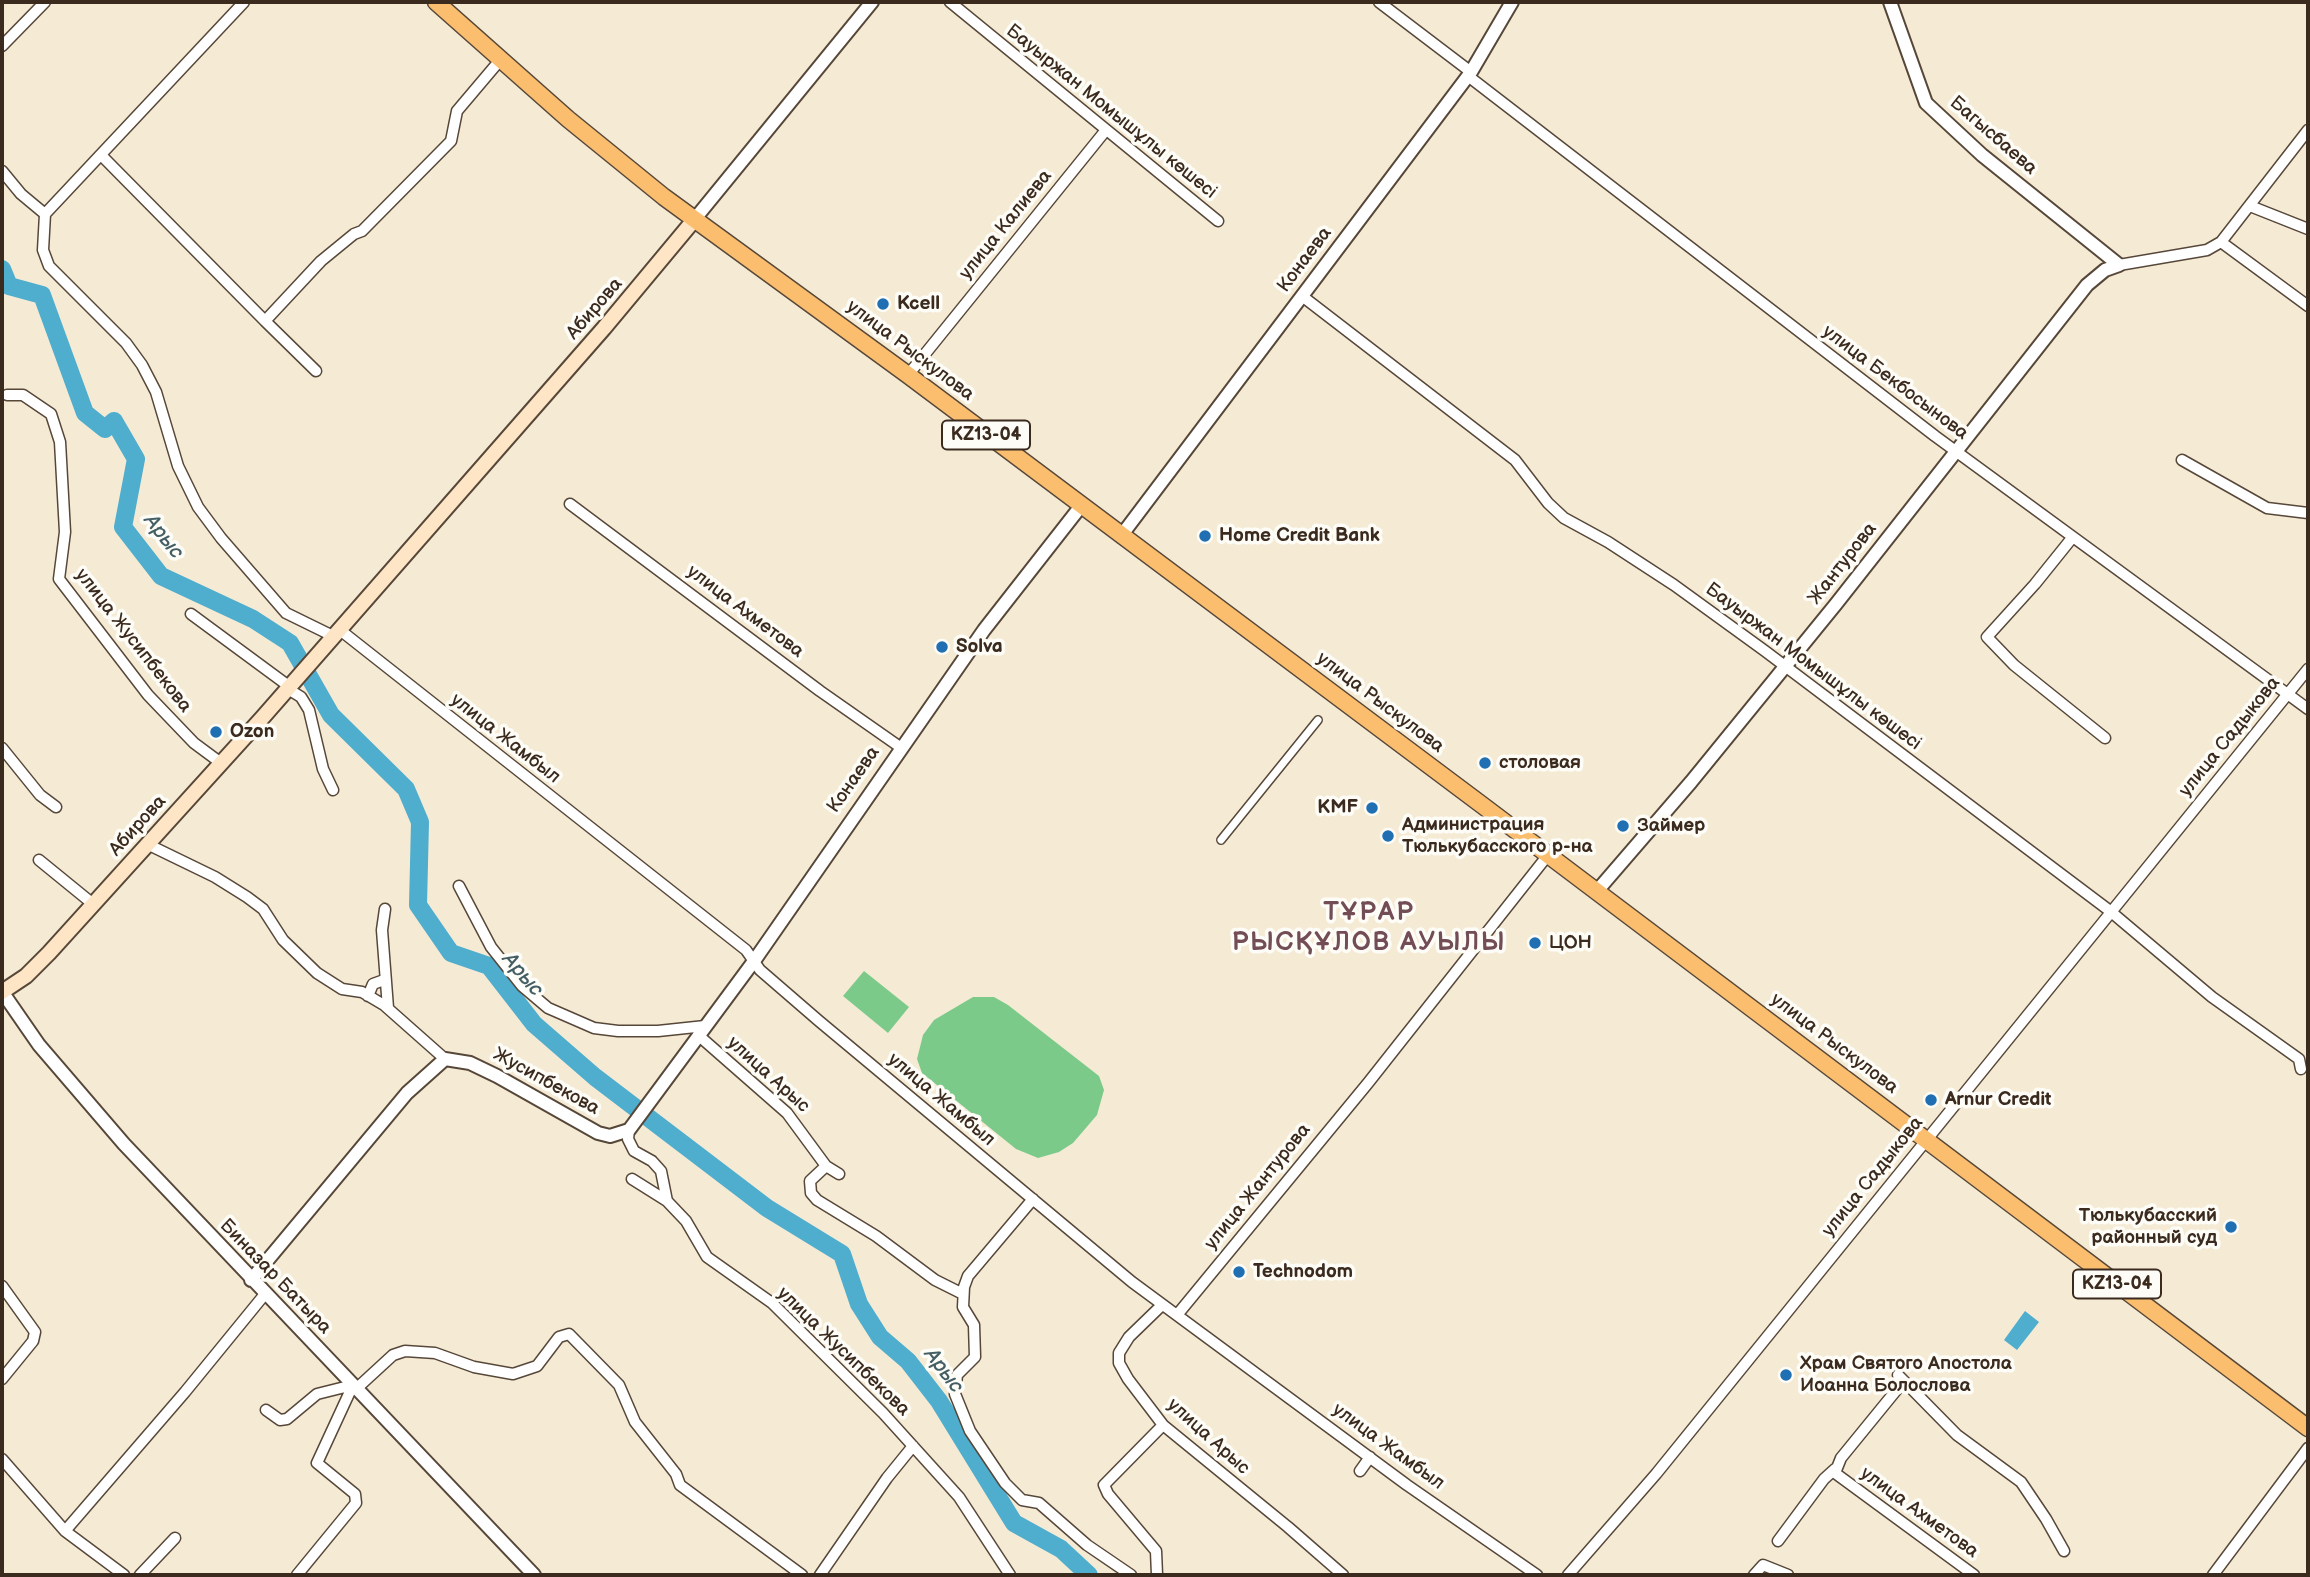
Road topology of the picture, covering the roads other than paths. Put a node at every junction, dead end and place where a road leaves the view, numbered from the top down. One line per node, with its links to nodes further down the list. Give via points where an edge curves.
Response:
1 (45, 2): 9 (street)
2 (244, 2): 14 (street)
3 (436, 2): 10 (main road, улица Рыскулова / KZ13-04)
4 (872, 2): 18 (street, Абирова)
5 (950, 2): 12 (street, Бауыржан Момышұлы көшесі)
6 (1379, 2): 11 (street, улица Бекбосынова)
7 (1512, 2): 11 (street, Конаева)
8 (1890, 2): 22 (street, Багысбаева, via 1926,103 1982,155)
9 (2, 46)
10 (501, 60): 18 (main road, улица Рыскулова / KZ13-04); 25 (street, via 457,111 451,141 362,231 321,261)
11 (1470, 74): 23 (street, Конаева); 29 (street, улица Бекбосынова)
12 (1106, 130): 19 (street, Бауыржан Момышұлы көшесі); 27 (street, улица Калиева)
13 (2308, 130): 16 (street)
14 (101, 155): 17 (street); 25 (street)
15 (2, 171): 17 (street)
16 (2250, 206): 20 (street); 21 (street)
17 (46, 214): 37 (street, улица Жамбыл, via 43,250 48,266 117,333 142,365 156,392 177,466 198,507 286,613)
18 (694, 220): 27 (main road, улица Рыскулова / KZ13-04); 37 (main road, Абирова)
19 (1218, 221)
20 (2308, 229)
21 (2221, 242): 22 (street, via 2207,250); 24 (street)
22 (2119, 265): 29 (street, Жантурова, via 2087,285)
23 (1302, 296): 34 (street, Конаева); 38 (street, Бауыржан Момышұлы көшесі, via 1515,460 1564,518 1674,585)
24 (2308, 306)
25 (265, 321): 26 (street)
26 (316, 371)
27 (908, 375): 32 (main road, улица Рыскулова / KZ13-04)
28 (4, 396): 47 (street, улица Жусипбекова, via 23,395 51,414 60,442 65,532 59,579 148,695 194,743)
29 (1958, 452): 35 (street, улица Бекбосынова); 38 (street, Жантурова)
30 (2182, 460): 33 (street, via 2267,508)
31 (570, 504): 45 (street, улица Ахметова)
32 (1081, 506): 34 (main road, улица Рыскулова / KZ13-04); 45 (street, Конаева)
33 (2308, 513)
34 (1121, 536): 52 (main road, улица Рыскулова / KZ13-04)
35 (2072, 538): 41 (street, улица Бекбосынова); 44 (street, via 1987,637 2014,665)
36 (191, 614): 40 (street)
37 (336, 635): 40 (main road, Абирова); 59 (street, улица Жамбыл, via 736,942)
38 (1786, 667): 55 (street, Жантурова); 58 (street, Бауыржан Момышұлы көшесі)
39 (2308, 669): 41 (street, улица Садыкова)
40 (292, 685): 47 (main road, Абирова); 48 (street, via 309,710 323,769)
41 (2287, 696): 42 (street, улица Бекбосынова); 58 (street, улица Садыкова)
42 (2308, 709)
43 (1318, 720): 50 (street)
44 (2105, 738)
45 (900, 747): 59 (street, Конаева)
46 (2, 748): 49 (street)
47 (221, 763): 51 (main road, Абирова)
48 (333, 790)
49 (56, 807)
50 (1221, 840)
51 (147, 844): 56 (main road, Абирова); 62 (street, via 247,897 263,909 283,940 317,973 342,989)
52 (1548, 855): 55 (main road, улица Рыскулова / KZ13-04); 79 (street, улица Жантурова)
53 (39, 860): 56 (street)
54 (459, 886): 64 (street, улица Арыс, via 491,947 522,986 548,1008 594,1028)
55 (1597, 891): 68 (main road, улица Рыскулова / KZ13-04)
56 (93, 904): 61 (main road, Абирова, via 26,975)
57 (385, 909): 60 (street)
58 (2110, 911): 66 (street, Бауыржан Момышұлы көшесі, via 2212,997 2299,1059); 68 (street, улица Садыкова)
59 (754, 961): 64 (street, Конаева); 72 (street, улица Жамбыл)
60 (384, 980): 62 (street, via 373,985); 63 (street)
61 (2, 992): 74 (street, Биназар Батыра, via 95,1113)
62 (368, 996): 63 (street)
63 (388, 1008): 65 (street)
64 (701, 1030): 67 (street, Конаева); 69 (street, улица Арыс, via 787,1113)
65 (445, 1059): 67 (street, Жусипбекова, via 470,1063 497,1076 598,1133 610,1136); 74 (street, via 407,1093)
66 (2301, 1069)
67 (629, 1130): 73 (street, улица Жусипбекова, via 634,1151 661,1171)
68 (1926, 1139): 84 (main road, улица Рыскулова / KZ13-04); 106 (street, улица Садыкова)
69 (826, 1166): 70 (street, улица Арыс); 77 (street, via 810,1181 811,1193 935,1280)
70 (839, 1174)
71 (632, 1179): 73 (street)
72 (1033, 1199): 77 (street, via 968,1276); 78 (street, улица Жамбыл)
73 (667, 1201): 85 (street, улица Жусипбекова, via 715,1265 772,1303)
74 (251, 1280): 76 (street, Биназар Батыра)
75 (2, 1286): 80 (street, via 35,1332 33,1341)
76 (265, 1294): 81 (street, Биназар Батыра); 91 (street)
77 (963, 1294): 103 (street, via 963,1307 974,1325 975,1357 957,1375 955,1394 970,1431 1022,1500 1039,1503)
78 (1162, 1305): 79 (street, улица Жамбыл); 83 (street, улица Арыс, via 1129,1337 1119,1353 1119,1363)
79 (1177, 1315): 87 (street, улица Жамбыл)
80 (2, 1379)
81 (354, 1387): 82 (street, via 317,1394 287,1419 280,1420); 98 (street, via 317,1463 355,1494 356,1503); 99 (street, Биназар Батыра); 100 (street, via 393,1355 405,1351 435,1353 513,1374 537,1366 559,1337 569,1334 619,1385 635,1422 680,1485)
82 (265, 1410)
83 (1163, 1425): 95 (street, via 1104,1489 1156,1551); 104 (street, улица Арыс)
84 (2308, 1429)
85 (913, 1447): 101 (street); 102 (street, улица Жусипбекова, via 959,1497)
86 (2308, 1448): 110 (street)
87 (1370, 1457): 90 (street); 105 (street, улица Жамбыл)
88 (2, 1459): 91 (street)
89 (1835, 1469): 93 (street); 94 (street, улица Ахметова, via 1901,1378 1957,1435 2021,1482); 109 (street, улица Ахметова)
90 (1360, 1471)
91 (65, 1531): 96 (street)
92 (175, 1538): 97 (street)
93 (1778, 1541)
94 (2064, 1551)
95 (1155, 1573)
96 (124, 1575)
97 (140, 1575)
98 (297, 1575)
99 (534, 1575)
100 (802, 1575)
101 (820, 1575)
102 (1010, 1575)
103 (1131, 1575)
104 (1343, 1575)
105 (1537, 1575)
106 (1569, 1575)
107 (1754, 1575): 108 (street, via 1763,1565)
108 (1788, 1575)
109 (1974, 1575)
110 (2213, 1575)

